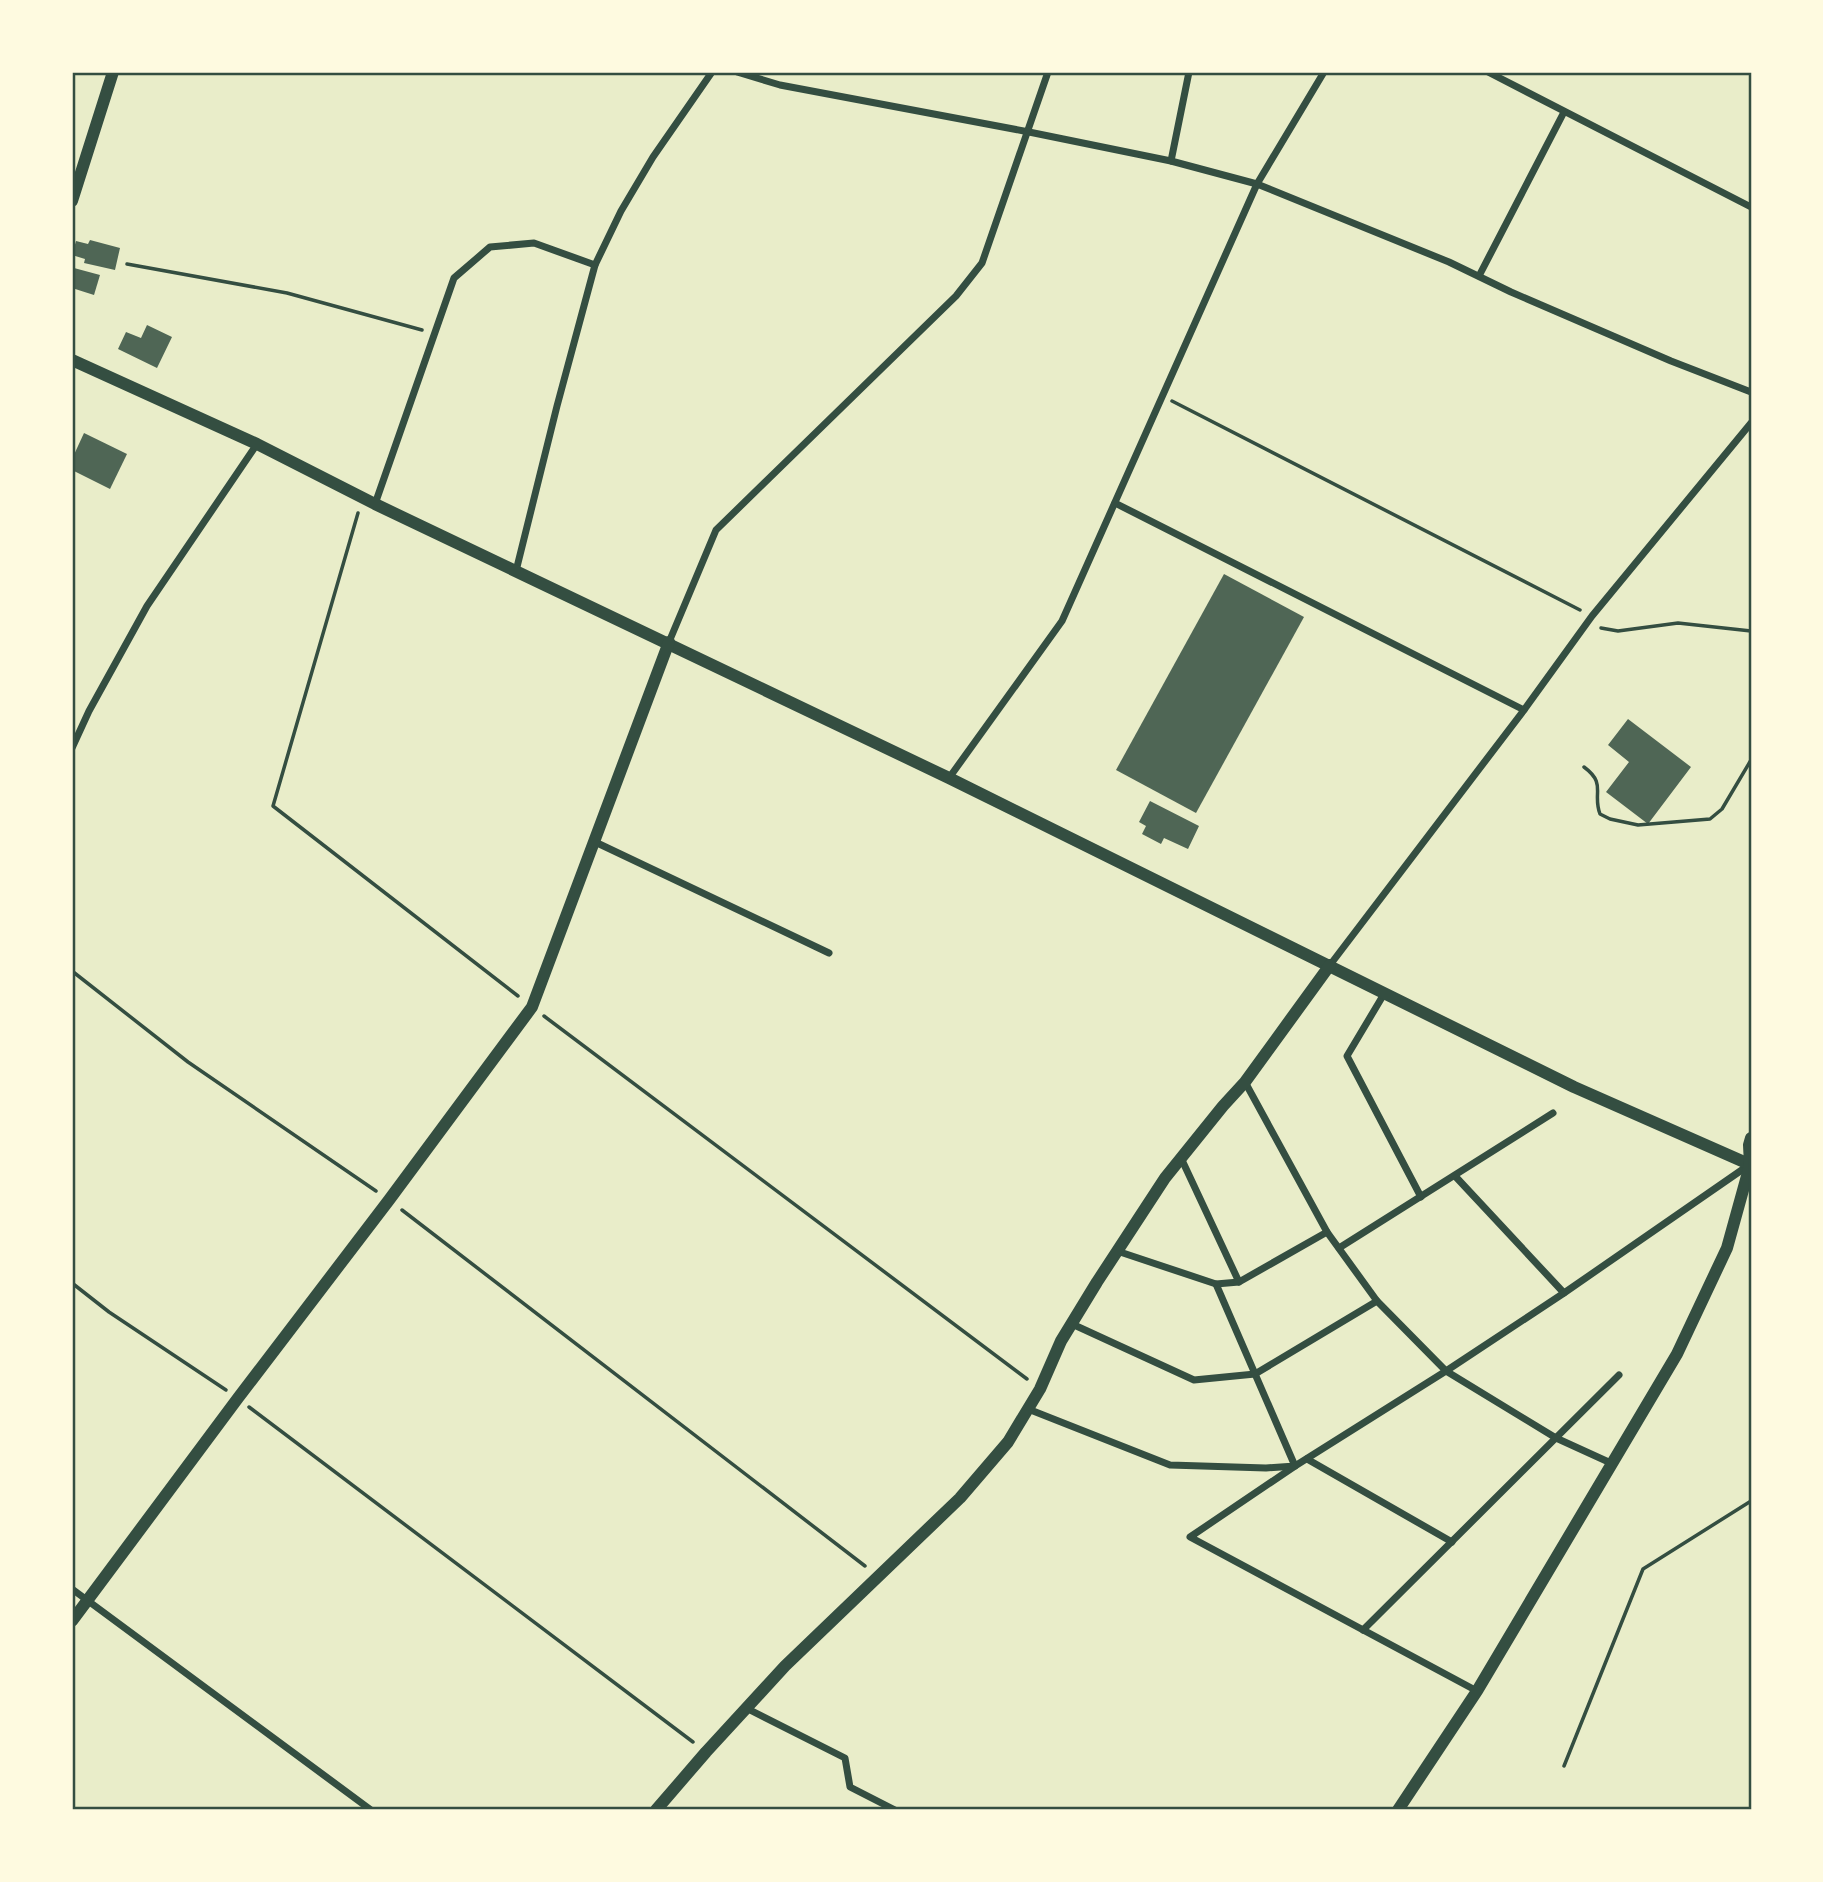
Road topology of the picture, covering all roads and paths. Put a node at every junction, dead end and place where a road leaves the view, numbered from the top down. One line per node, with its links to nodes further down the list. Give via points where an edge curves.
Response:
1 (113, 72): 12 (street)
2 (712, 72): 15 (street, via 646,168)
3 (737, 72): 9 (street, via 780,85)
4 (1048, 72): 9 (street)
5 (1189, 72): 10 (street)
6 (1324, 72): 11 (street)
7 (1488, 72): 8 (street)
8 (1564, 112): 13 (street); 16 (street)
9 (1029, 132): 10 (street); 29 (street, via 982,263 956,296 716,530)
10 (1171, 161): 11 (street)
11 (1257, 184): 16 (street); 20 (street)
12 (72, 201)
13 (1751, 207)
14 (127, 264): 17 (path, via 286,293)
15 (595, 265): 17 (street, via 534,243 490,247 454,278); 25 (street)
16 (1479, 276): 19 (street)
17 (434, 333): 23 (street)
18 (72, 360): 22 (street)
19 (1751, 392)
20 (1161, 395): 24 (street); 26 (path)
21 (1751, 422): 26 (street)
22 (257, 444): 23 (street); 31 (street, via 147,606)
23 (369, 501): 25 (street); 40 (path, via 273,806)
24 (1115, 503): 30 (street); 34 (street, via 1062,621)
25 (516, 571): 29 (street)
26 (1592, 616): 30 (street)
27 (1598, 628): 28 (path, via 1618,631 1678,623)
28 (1751, 631)
29 (668, 642): 34 (street); 35 (street)
30 (1524, 710): 37 (street)
31 (72, 748)
32 (1751, 760): 33 (path, via 1722,809 1710,819 1638,825 1600,814 1599,786)
33 (1584, 767)
34 (949, 778): 37 (street)
35 (593, 840): 36 (street); 40 (street)
36 (828, 953)
37 (1330, 965): 39 (street); 41 (street)
38 (72, 971): 48 (path, via 188,1062)
39 (1384, 994): 45 (street, via 1574,1087); 47 (street, via 1347,1056)
40 (531, 1007): 48 (street); 61 (path)
41 (1245, 1082): 44 (street); 49 (street)
42 (1553, 1113): 46 (street)
43 (1751, 1138): 45 (street)
44 (1181, 1158): 51 (street); 52 (street)
45 (1750, 1165): 55 (street); 66 (street, via 1727,1248 1677,1354)
46 (1455, 1176): 47 (street); 55 (street)
47 (1421, 1197): 50 (street)
48 (389, 1200): 62 (street); 70 (path)
49 (1327, 1232): 50 (street); 52 (street)
50 (1339, 1248): 56 (street)
51 (1117, 1251): 54 (street); 57 (street)
52 (1239, 1282): 54 (street)
53 (72, 1283): 62 (path)
54 (1216, 1284): 59 (street)
55 (1564, 1293): 58 (street)
56 (1377, 1301): 58 (street); 59 (street)
57 (1072, 1324): 59 (street, via 1194,1380); 61 (street)
58 (1446, 1371): 64 (street); 65 (street)
59 (1255, 1374): 67 (street)
60 (1619, 1375): 64 (street)
61 (1040, 1389): 63 (street)
62 (238, 1398): 72 (street); 77 (path)
63 (1028, 1409): 67 (street, via 1170,1465); 70 (street, via 1008,1442 960,1498)
64 (1556, 1438): 66 (street); 69 (street)
65 (1307, 1459): 67 (street); 69 (street)
66 (1613, 1464): 75 (street)
67 (1295, 1466): 74 (street, via 1190,1537)
68 (1751, 1501): 78 (path, via 1643,1569)
69 (1451, 1542): 74 (street)
70 (880, 1577): 76 (street)
71 (72, 1589): 72 (street)
72 (87, 1600): 73 (street); 79 (street)
73 (72, 1621)
74 (1363, 1630): 75 (street)
75 (1477, 1691): 82 (street)
76 (746, 1708): 77 (street); 81 (street, via 845,1758 850,1787)
77 (706, 1752): 80 (street)
78 (1564, 1766)
79 (370, 1810)
80 (656, 1810)
81 (895, 1810)
82 (1398, 1810)

